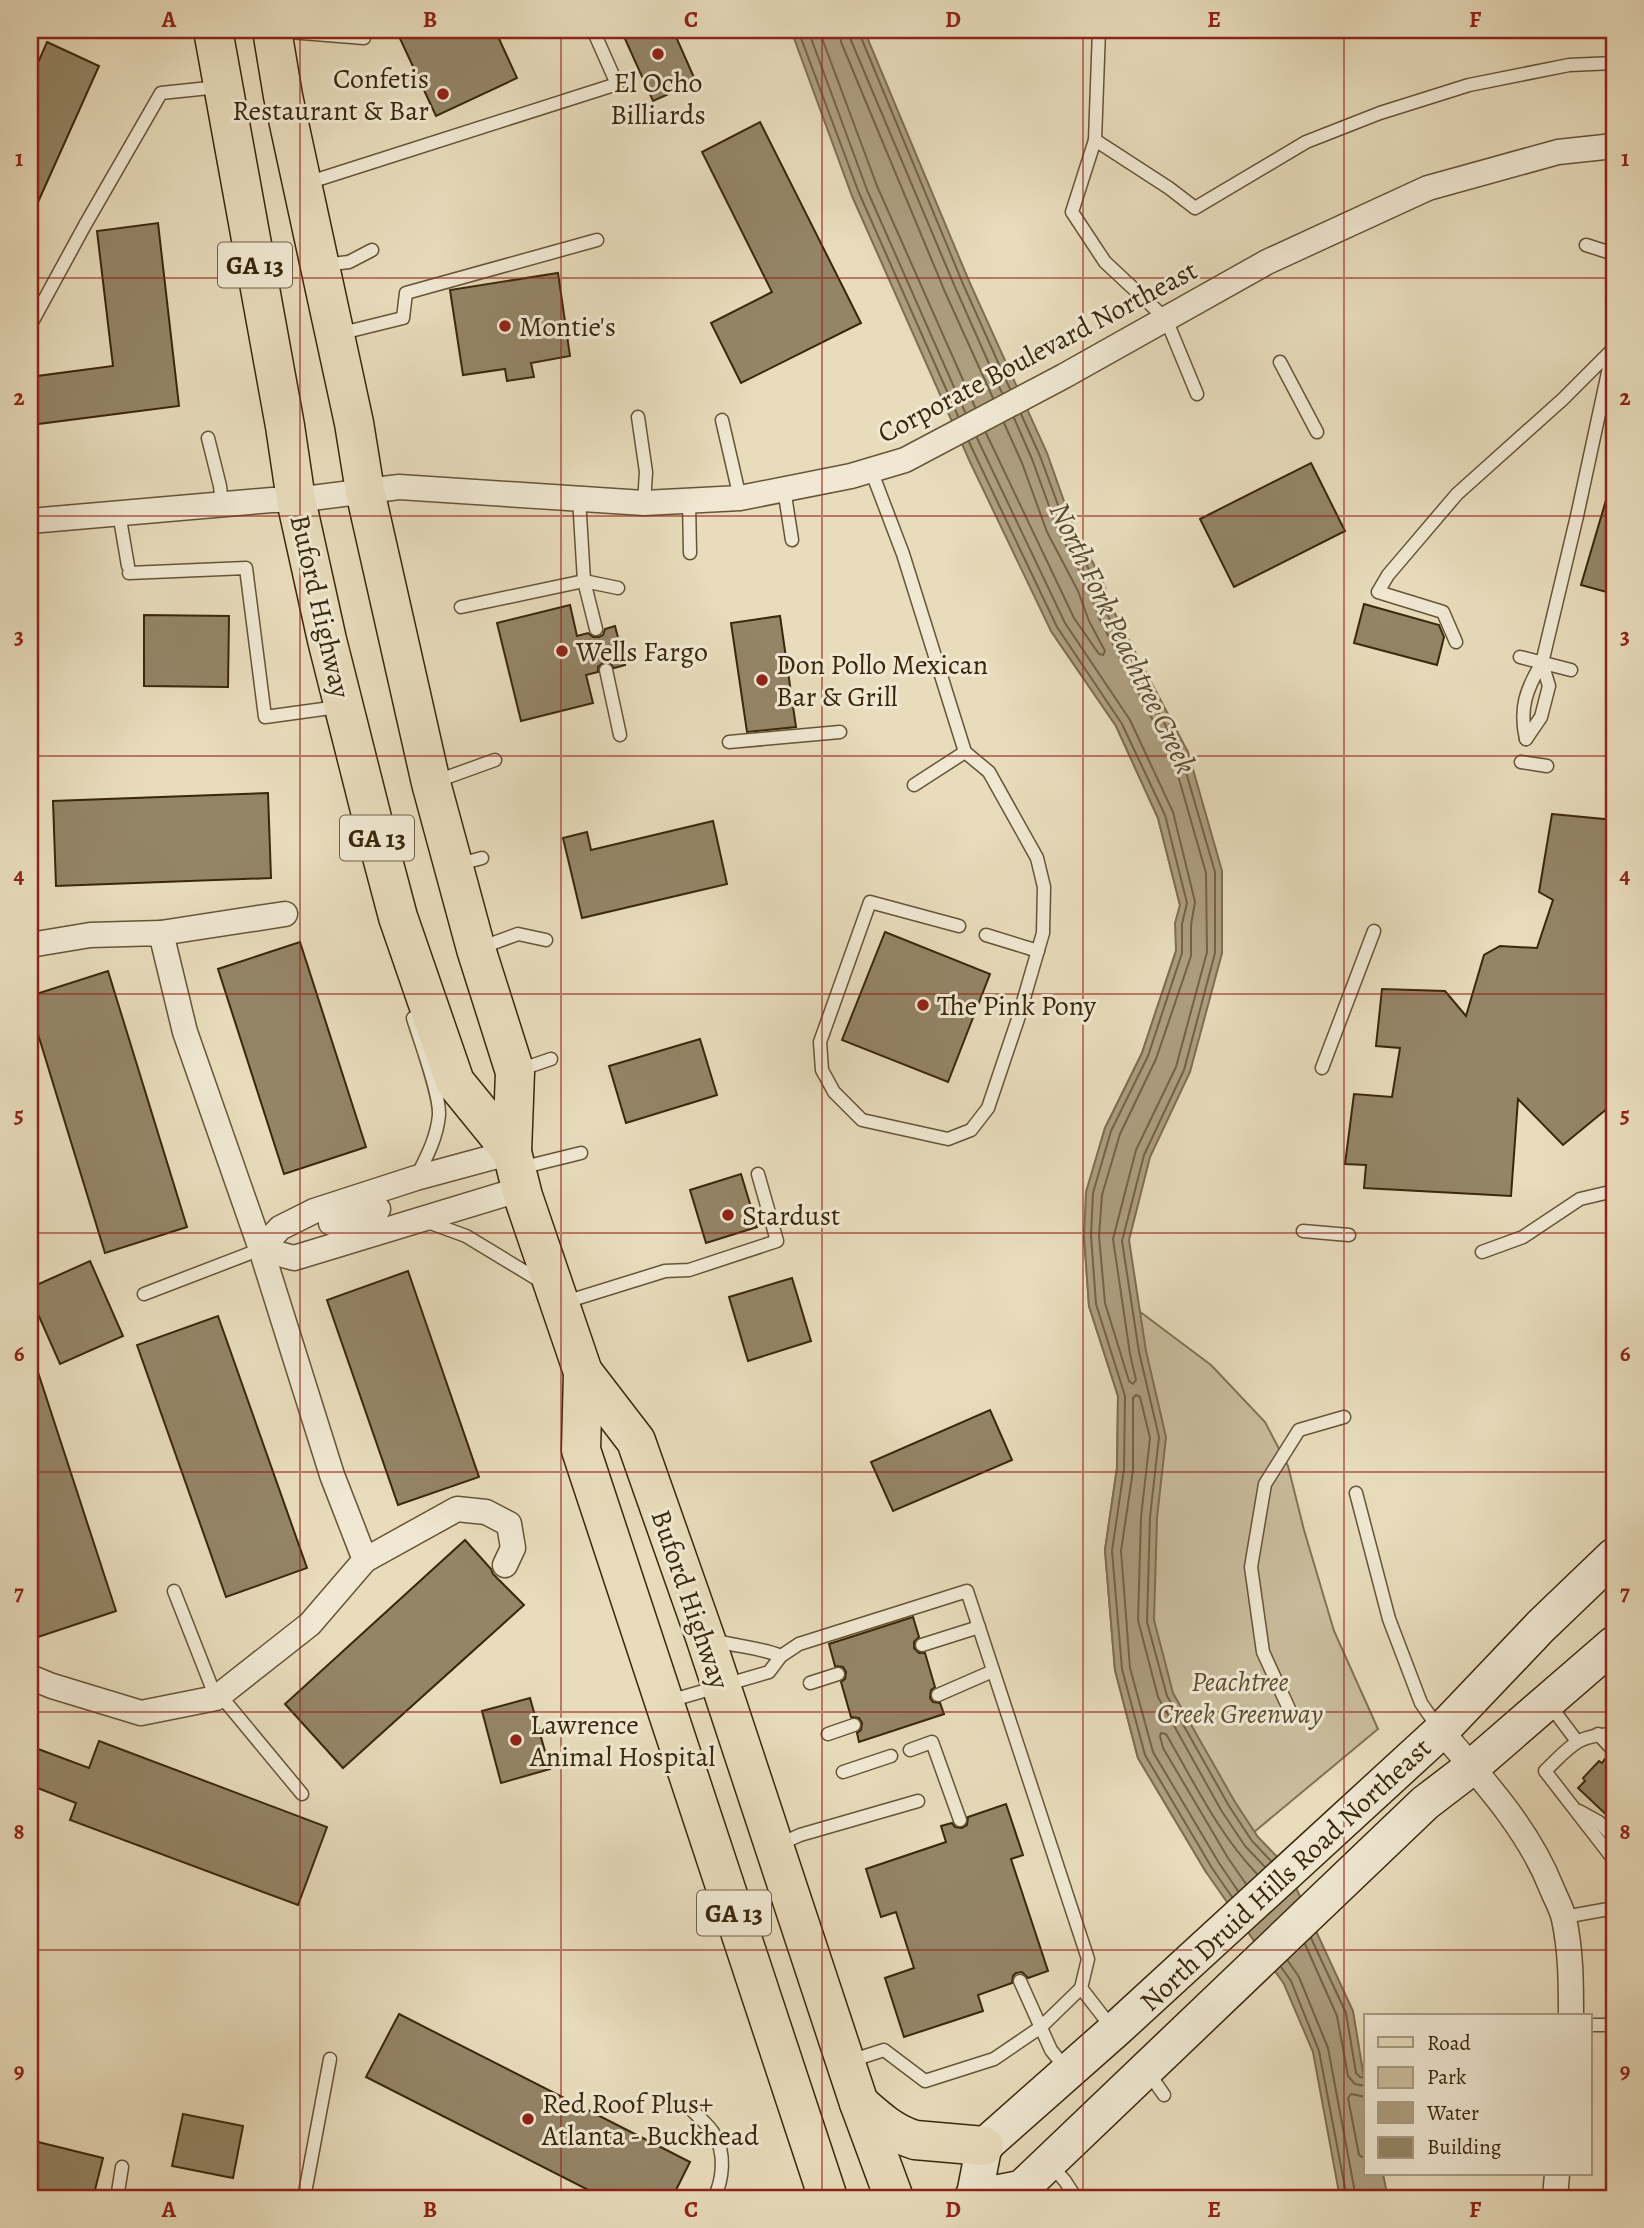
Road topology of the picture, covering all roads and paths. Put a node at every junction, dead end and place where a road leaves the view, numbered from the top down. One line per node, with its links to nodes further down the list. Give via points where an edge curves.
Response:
1 (213, 30): 7 (main road, Buford Highway / GA 13)
2 (272, 30): 5 (lane); 10 (main road, Buford Highway / GA 13)
3 (593, 30): 10 (lane, via 617,84)
4 (1099, 30): 8 (lane)
5 (364, 38)
6 (1614, 63): 8 (lane, via 1569,65 1469,85 1380,113 1306,142 1195,208)
7 (222, 86): 17 (lane, via 161,93); 31 (main road, Buford Highway / GA 13)
8 (1095, 140): 16 (lane, via 1072,212 1105,262)
9 (1614, 146): 16 (street, Corporate Boulevard Northeast, via 1558,152 1428,188 1267,262)
10 (303, 185): 15 (main road, Buford Highway / GA 13)
11 (597, 240): 18 (lane, via 406,293 403,318)
12 (1586, 244): 14 (lane)
13 (372, 250): 15 (lane, via 349,262)
14 (1614, 254)
15 (320, 265): 18 (main road, Buford Highway / GA 13)
16 (1166, 319): 21 (lane); 26 (street, Corporate Boulevard Northeast, via 905,460)
17 (30, 326)
18 (336, 335): 28 (main road, Buford Highway / GA 13)
19 (1613, 344): 43 (lane, via 1563,399 1457,494 1378,592 1443,612); 45 (lane)
20 (1280, 362): 24 (lane)
21 (1197, 394)
22 (638, 416): 33 (lane, via 646,472)
23 (722, 420): 30 (lane)
24 (1317, 432)
25 (208, 438): 34 (lane)
26 (871, 470): 27 (street, Corporate Boulevard Northeast); 52 (lane, via 903,554)
27 (784, 489): 30 (street, Corporate Boulevard Northeast); 37 (lane)
28 (365, 491): 29 (street, Corporate Boulevard Northeast, via 399,487); 31 (street, Corporate Boulevard Northeast); 56 (main road, Buford Highway / GA 13)
29 (579, 498): 33 (street, Corporate Boulevard Northeast); 39 (lane)
30 (740, 498): 32 (street, Corporate Boulevard Northeast)
31 (296, 500): 34 (street, Corporate Boulevard Northeast); 48 (main road, Buford Highway / GA 13)
32 (689, 500): 33 (street, Corporate Boulevard Northeast); 38 (lane)
33 (644, 503)
34 (222, 504): 35 (street, Corporate Boulevard Northeast)
35 (119, 513): 36 (street, Corporate Boulevard Northeast); 48 (lane, via 128,570 246,568 265,718)
36 (30, 520)
37 (792, 540)
38 (690, 553)
39 (584, 581): 40 (lane); 41 (lane); 42 (lane)
40 (618, 588)
41 (461, 607)
42 (596, 629)
43 (1456, 642)
44 (1520, 657): 45 (lane)
45 (1542, 663): 45 (lane, via 1531,681 1521,718 1526,739 1541,717 1549,686); 47 (lane)
46 (606, 670): 50 (lane)
47 (1571, 670)
48 (344, 706): 72 (main road, Buford Highway / GA 13, via 405,960 455,1082)
49 (840, 732): 51 (lane)
50 (620, 736)
51 (729, 742)
52 (965, 752): 57 (lane); 66 (lane, via 989,772 1037,858 1044,887)
53 (495, 760): 56 (lane)
54 (1521, 762): 55 (lane)
55 (1547, 766)
56 (431, 783): 65 (main road, Buford Highway / GA 13, via 468,862)
57 (914, 785)
58 (285, 914): 61 (street)
59 (959, 926): 66 (lane, via 870,902 820,1042 822,1070 834,1093 862,1120 948,1139 971,1130 988,1108)
60 (1374, 931): 69 (lane)
61 (161, 933): 64 (street); 81 (street, via 185,1032)
62 (986, 935): 66 (lane)
63 (546, 940): 65 (lane, via 518,934)
64 (30, 944)
65 (476, 949): 70 (main road, Buford Highway / GA 13)
66 (1038, 951)
67 (410, 1008): 74 (lane, via 439,1114 432,1145)
68 (551, 1059): 70 (lane)
69 (1322, 1068)
70 (515, 1072): 72 (main road, Buford Highway / GA 13)
71 (580, 1153): 72 (lane)
72 (517, 1170): 74 (street); 77 (street); 84 (main road, Buford Highway / GA 13)
73 (758, 1174): 84 (lane, via 777,1241 689,1270 665,1270)
74 (416, 1178): 76 (street)
75 (1614, 1191): 82 (lane, via 1580,1199 1523,1237)
76 (379, 1210): 77 (street); 78 (street); 78 (street)
77 (422, 1219): 84 (lane, via 466,1236)
78 (342, 1222): 81 (street, via 294,1258); 81 (street, via 314,1211 280,1228)
79 (1303, 1231): 80 (lane)
80 (1349, 1235)
81 (261, 1249): 83 (lane); 89 (street, via 332,1475)
82 (1482, 1252)
83 (144, 1294)
84 (558, 1296): 85 (main road, Buford Highway / GA 13)
85 (583, 1372): 93 (main road, Buford Highway / GA 13, via 636,1441); 105 (main road, Buford Highway / GA 13, via 580,1450)
86 (1344, 1417): 106 (lane, via 1299,1430 1265,1484 1251,1567 1263,1651)
87 (1356, 1493): 108 (lane, via 1389,1619 1421,1703)
88 (1614, 1556): 108 (main road, North Druid Hills Road Northeast)
89 (365, 1560): 90 (street, via 457,1509 486,1511 509,1524 513,1548); 103 (street, via 310,1624)
90 (505, 1565)
91 (174, 1591): 103 (lane)
92 (979, 1627): 94 (lane); 96 (lane, via 967,1591 799,1644); 97 (lane)
93 (705, 1637): 96 (lane); 101 (main road, Buford Highway / GA 13)
94 (922, 1645)
95 (1614, 1645): 104 (main road, North Druid Hills Road Northeast)
96 (781, 1656): 101 (lane, via 769,1672)
97 (993, 1671): 102 (lane); 128 (lane, via 1088,1959)
98 (838, 1674): 100 (lane)
99 (30, 1677): 103 (street, via 141,1713)
100 (810, 1683)
101 (720, 1686): 105 (lane); 123 (main road, Buford Highway / GA 13)
102 (938, 1695)
103 (218, 1697): 118 (lane)
104 (1546, 1701): 112 (lane); 116 (main road, North Druid Hills Road Northeast)
105 (664, 1703): 147 (main road, Buford Highway / GA 13)
106 (1290, 1711)
107 (854, 1724): 109 (lane)
108 (1441, 1731): 116 (street); 133 (main road, North Druid Hills Road Northeast)
109 (828, 1734)
110 (1598, 1734): 111 (lane); 112 (lane); 114 (lane)
111 (1614, 1734)
112 (1576, 1740): 120 (lane, via 1545,1771)
113 (910, 1750): 121 (lane, via 933,1742)
114 (1614, 1751)
115 (891, 1756): 117 (lane)
116 (1472, 1766): 126 (street, via 1518,1824); 140 (main road, North Druid Hills Road Northeast, via 1425,1803 1196,2020 1155,2082 1106,2115)
117 (843, 1772)
118 (302, 1794)
119 (918, 1801): 123 (lane, via 800,1835)
120 (1575, 1810): 122 (lane, via 1599,1822); 124 (lane)
121 (960, 1820)
122 (1614, 1839)
123 (775, 1847): 135 (main road, Buford Highway / GA 13)
124 (1614, 1860)
125 (1614, 1908): 126 (lane)
126 (1564, 1917): 129 (street)
127 (1020, 1981): 132 (lane)
128 (1081, 1988): 132 (lane); 133 (lane)
129 (1571, 2014)
130 (1592, 2025): 131 (lane)
131 (1606, 2025)
132 (1041, 2027): 135 (lane, via 994,2059 925,2081 884,2050); 136 (lane, via 1051,2050)
133 (1114, 2031): 136 (main road, North Druid Hills Road Northeast)
134 (330, 2059): 145 (lane)
135 (846, 2063): 137 (main road, Buford Highway / GA 13)
136 (1069, 2072): 139 (main road, North Druid Hills Road Northeast)
137 (859, 2104): 139 (main road, via 905,2137); 148 (main road, Buford Highway / GA 13)
138 (691, 2109): 146 (lane, via 714,2134 722,2156 721,2185)
139 (984, 2146): 143 (main road, North Druid Hills Road Northeast)
140 (1049, 2163): 143 (main road, North Druid Hills Road Northeast, via 1022,2188); 149 (lane)
141 (122, 2168): 144 (lane)
142 (1557, 2176): 150 (street)
143 (973, 2197)
144 (117, 2198)
145 (304, 2198)
146 (714, 2198)
147 (828, 2198)
148 (894, 2198)
149 (1076, 2198)
150 (1555, 2198)

